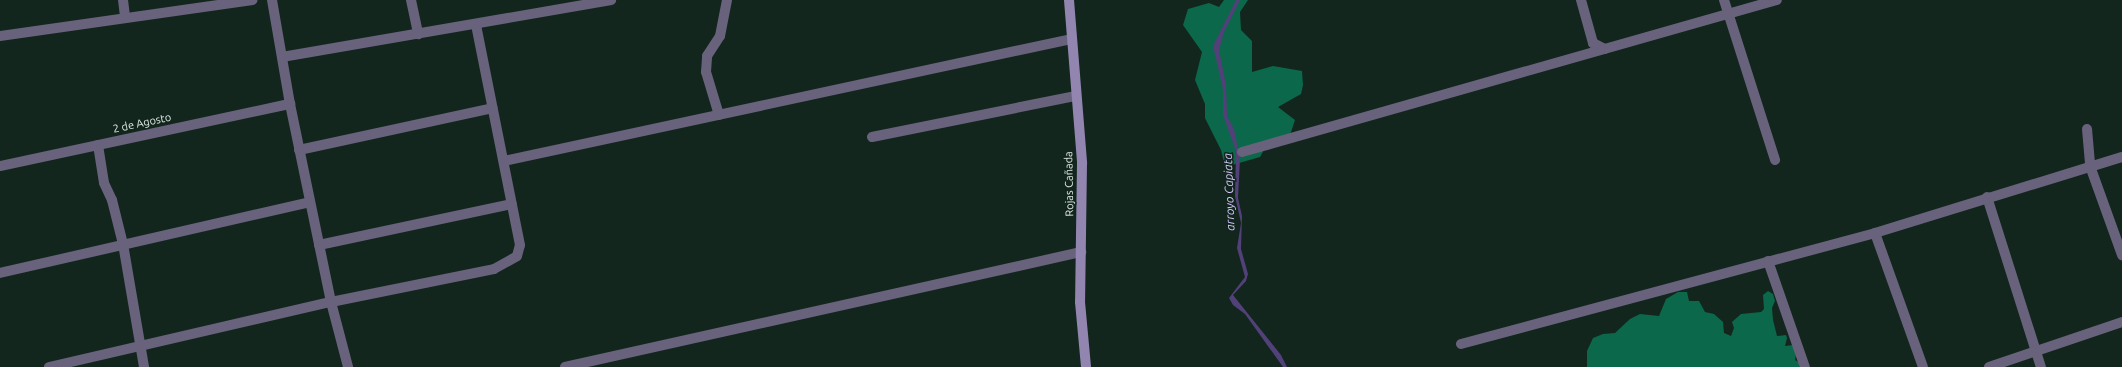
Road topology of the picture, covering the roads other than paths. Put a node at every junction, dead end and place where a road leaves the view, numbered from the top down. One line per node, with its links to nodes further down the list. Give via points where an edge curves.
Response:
1 (123, 0): 12 (street)
2 (252, 0): 12 (street)
3 (272, 0): 18 (street)
4 (411, 0): 14 (street)
5 (611, 0): 13 (street)
6 (728, 0): 22 (street, via 720,36 706,61 706,72)
7 (1069, 0): 16 (main road, Rojas Cañada)
8 (1581, 0): 17 (street, via 1593,43)
9 (1724, 0): 11 (street)
10 (1777, 0): 11 (street)
11 (1728, 13): 17 (street); 29 (street)
12 (126, 18): 15 (street)
13 (476, 24): 14 (street); 21 (street)
14 (418, 34): 18 (street)
15 (0, 36)
16 (1071, 39): 19 (main road, Rojas Cañada); 22 (street)
17 (1605, 49): 27 (street)
18 (282, 57): 20 (street)
19 (1076, 96): 24 (street); 39 (main road, Rojas Cañada, via 1082,163)
20 (290, 104): 25 (street, 2 de Agosto); 26 (street)
21 (493, 108): 26 (street); 30 (street)
22 (720, 115): 30 (street)
23 (2087, 129): 32 (street)
24 (872, 137)
25 (98, 145): 31 (street, 2 de Agosto); 37 (street, via 104,183 112,200)
26 (299, 150): 34 (street)
27 (1242, 152)
28 (2122, 157): 32 (street)
29 (1775, 160)
30 (504, 161): 35 (street)
31 (0, 166)
32 (2090, 166): 33 (street); 40 (street)
33 (1987, 197): 36 (street); 47 (street)
34 (310, 202): 37 (street); 38 (street)
35 (512, 204): 38 (street); 43 (street, via 520,245 517,256 508,262 494,269)
36 (1875, 233): 41 (street); 54 (street)
37 (123, 244): 42 (street); 46 (street)
38 (319, 245): 43 (street)
39 (1081, 252): 51 (street); 52 (main road, Rojas Cañada, via 1080,302)
40 (2122, 255)
41 (1768, 262): 45 (street); 53 (street)
42 (0, 272)
43 (331, 302): 46 (street); 50 (street)
44 (2122, 322): 47 (street)
45 (1461, 344)
46 (143, 346): 48 (street); 49 (street)
47 (2036, 351): 55 (street); 56 (street)
48 (49, 367)
49 (144, 367)
50 (348, 367)
51 (565, 367)
52 (1086, 367)
53 (1805, 367)
54 (1923, 367)
55 (1989, 367)
56 (2041, 367)

